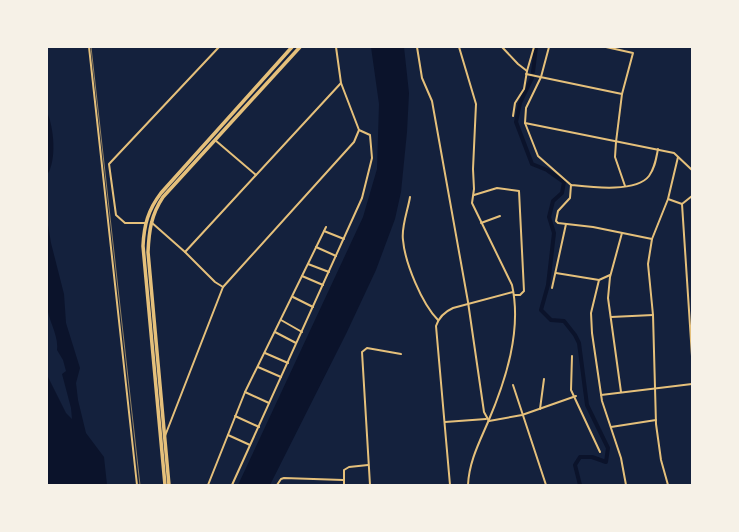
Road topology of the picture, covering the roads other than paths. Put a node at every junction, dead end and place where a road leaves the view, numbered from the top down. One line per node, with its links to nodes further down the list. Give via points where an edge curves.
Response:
1 (89, 47): 99 (street)
2 (219, 47): 37 (street, via 109,164 116,215 124,223)
3 (292, 47): 16 (main road)
4 (300, 47): 17 (main road)
5 (336, 47): 14 (street)
6 (417, 47): 59 (street, via 422,78 432,101)
7 (459, 47): 29 (street, via 476,104)
8 (502, 47): 12 (street)
9 (534, 47): 12 (street)
10 (549, 47): 13 (street)
11 (606, 47): 15 (street, via 633,54)
12 (526, 72): 13 (street); 18 (street, via 524,89 516,103)
13 (541, 77): 15 (street); 19 (street, via 528,104)
14 (341, 83): 20 (street); 26 (street)
15 (622, 94): 22 (street)
16 (240, 105): 17 (main road); 37 (main road, via 161,193 151,207)
17 (244, 108): 21 (main road)
18 (513, 116)
19 (525, 123): 22 (street); 27 (street, via 538,156)
20 (359, 130): 43 (street, via 370,135 372,158 362,198); 54 (street, via 354,142)
21 (215, 140): 26 (street); 35 (main road, via 164,198)
22 (616, 142): 23 (street); 28 (street, via 615,157)
23 (658, 150): 24 (street, via 674,153); 28 (street, via 649,177 643,182)
24 (678, 157): 25 (street); 32 (street)
25 (692, 170)
26 (256, 175): 45 (street)
27 (571, 186): 28 (street); 38 (street, via 570,198 558,211 556,221 558,224)
28 (625, 186)
29 (474, 195): 36 (street, via 472,203); 57 (street, via 497,188 519,191 524,291 520,295)
30 (692, 196): 33 (street)
31 (410, 197): 64 (street, via 402,239 408,264 426,303)
32 (668, 199): 33 (street); 42 (street)
33 (682, 204): 71 (street)
34 (500, 216): 36 (street)
35 (151, 222): 45 (street); 94 (main road, via 149,258)
36 (481, 223): 56 (street, via 506,270)
37 (145, 224): 100 (main road, via 143,246)
38 (566, 224): 41 (street); 49 (street)
39 (326, 227): 40 (street)
40 (324, 231): 43 (street); 44 (street)
41 (622, 233): 42 (street); 50 (street)
42 (652, 239): 61 (street, via 648,264)
43 (344, 240): 46 (street)
44 (316, 247): 46 (street); 47 (street)
45 (186, 252): 54 (street)
46 (336, 256): 48 (street)
47 (308, 264): 48 (street); 51 (street)
48 (329, 272): 53 (street)
49 (556, 273): 52 (street); 55 (street)
50 (610, 275): 52 (street); 62 (street, via 608,298)
51 (302, 276): 53 (street); 58 (street)
52 (599, 280): 81 (street, via 591,313)
53 (323, 285): 60 (street)
54 (222, 287): 94 (street)
55 (552, 288)
56 (513, 292): 57 (street); 59 (street)
57 (514, 295): 89 (street, via 515,326 512,348)
58 (292, 297): 60 (street); 63 (street)
59 (468, 302): 64 (street, via 447,310); 87 (street)
60 (313, 307): 66 (street)
61 (653, 315): 62 (street); 78 (street)
62 (611, 317): 80 (street)
63 (281, 320): 65 (street); 66 (street)
64 (438, 320): 90 (street, via 436,326)
65 (275, 332): 67 (street); 68 (street)
66 (302, 332): 67 (street)
67 (296, 343): 72 (street)
68 (264, 353): 72 (street); 73 (street)
69 (401, 354): 97 (street, via 367,348 362,352)
70 (572, 356): 82 (street, via 571,390)
71 (692, 356)
72 (288, 363): 74 (street)
73 (258, 367): 74 (street); 79 (street)
74 (281, 377): 83 (street)
75 (544, 379): 84 (street)
76 (692, 384): 78 (street)
77 (513, 385): 85 (street)
78 (655, 387): 80 (street); 88 (street)
79 (245, 392): 83 (street); 86 (street)
80 (621, 392): 81 (street)
81 (601, 394): 92 (street)
82 (576, 396): 84 (street); 96 (street)
83 (270, 403): 91 (street)
84 (540, 409): 85 (street)
85 (522, 415): 89 (street); 109 (street)
86 (235, 416): 91 (street); 93 (street)
87 (486, 419): 89 (street); 90 (street)
88 (656, 420): 92 (street); 111 (street, via 661,460)
89 (489, 421): 108 (street, via 471,462)
90 (445, 422): 107 (street)
91 (259, 427): 95 (street)
92 (611, 427): 110 (street)
93 (228, 434): 95 (street); 102 (street)
94 (165, 437): 101 (main road)
95 (250, 445): 103 (street)
96 (600, 452)
97 (368, 465): 98 (street, via 344,470); 106 (street)
98 (344, 480): 104 (street, via 281,479); 105 (street)
99 (137, 485)
100 (165, 485)
101 (169, 485)
102 (208, 485)
103 (232, 485)
104 (277, 485)
105 (344, 485)
106 (370, 485)
107 (450, 485)
108 (468, 485)
109 (546, 485)
110 (626, 485)
111 (668, 485)

